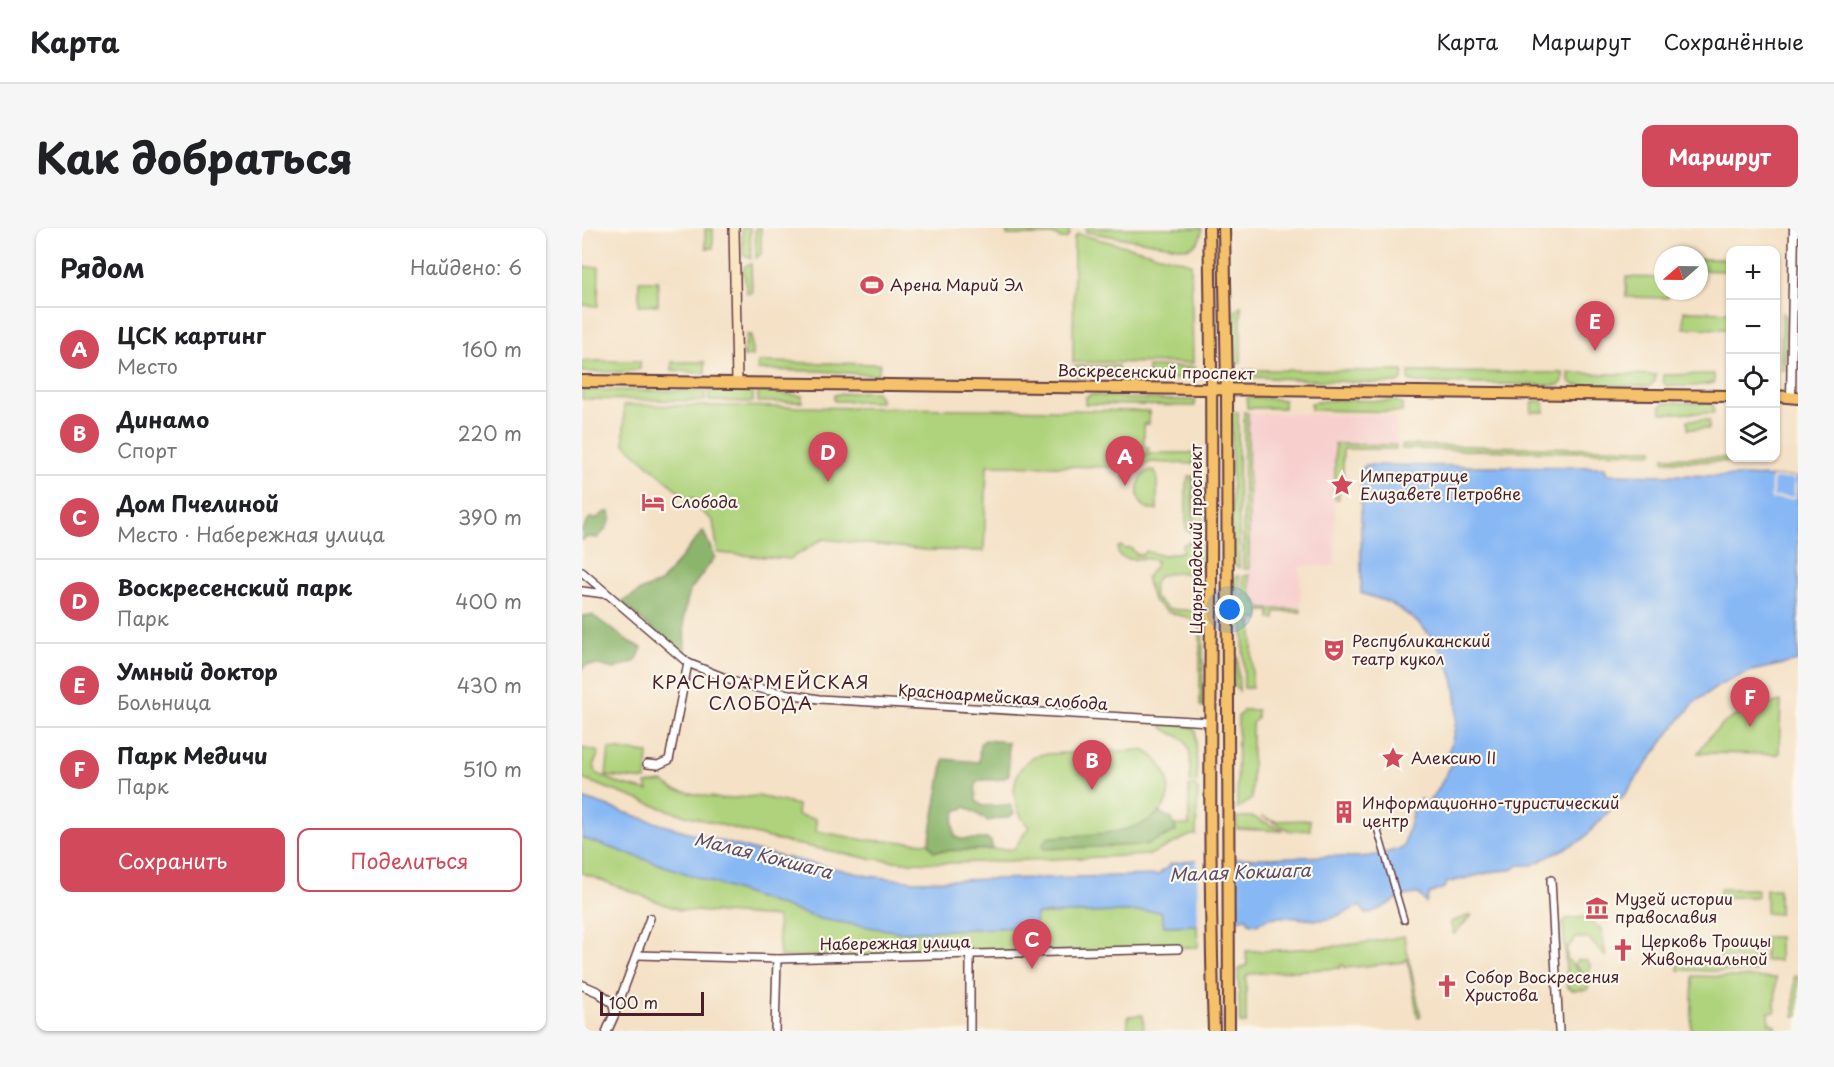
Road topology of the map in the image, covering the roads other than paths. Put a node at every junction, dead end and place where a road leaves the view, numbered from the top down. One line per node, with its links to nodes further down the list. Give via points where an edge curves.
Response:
1 (734, 228): 7 (main road)
2 (1209, 228): 8 (main road, Царьградский проспект)
3 (1224, 228): 9 (main road, Царьградский проспект)
4 (1794, 228): 5 (street)
5 (1796, 249): 11 (street)
6 (582, 381): 7 (main road, Воскресенский проспект)
7 (737, 382): 8 (main road, Воскресенский проспект)
8 (1211, 388): 9 (main road, Воскресенский проспект); 16 (main road, Царьградский проспект)
9 (1227, 388): 10 (main road, Воскресенский проспект); 32 (main road, Царьградский проспект)
10 (1726, 396)
11 (1794, 397)
12 (582, 572): 14 (street, Красноармейская слобода)
13 (582, 591): 14 (street)
14 (605, 594): 15 (street, Красноармейская слобода)
15 (688, 663): 16 (street, Красноармейская слобода, via 745,685 819,699); 17 (street, via 669,760)
16 (1210, 722): 31 (main road, Царьградский проспект)
17 (647, 764)
18 (1377, 828): 21 (street)
19 (1551, 880): 33 (street)
20 (650, 918): 23 (street)
21 (1404, 920)
22 (1179, 949): 24 (street, Набережная улица)
23 (637, 955): 25 (street, Набережная улица); 27 (street)
24 (970, 955): 25 (street, Набережная улица); 30 (street)
25 (777, 959): 29 (street)
26 (582, 985): 27 (street, via 607,997)
27 (615, 1013): 28 (street)
28 (607, 1031)
29 (775, 1031)
30 (970, 1031)
31 (1214, 1031)
32 (1229, 1031)
33 (1559, 1031)

